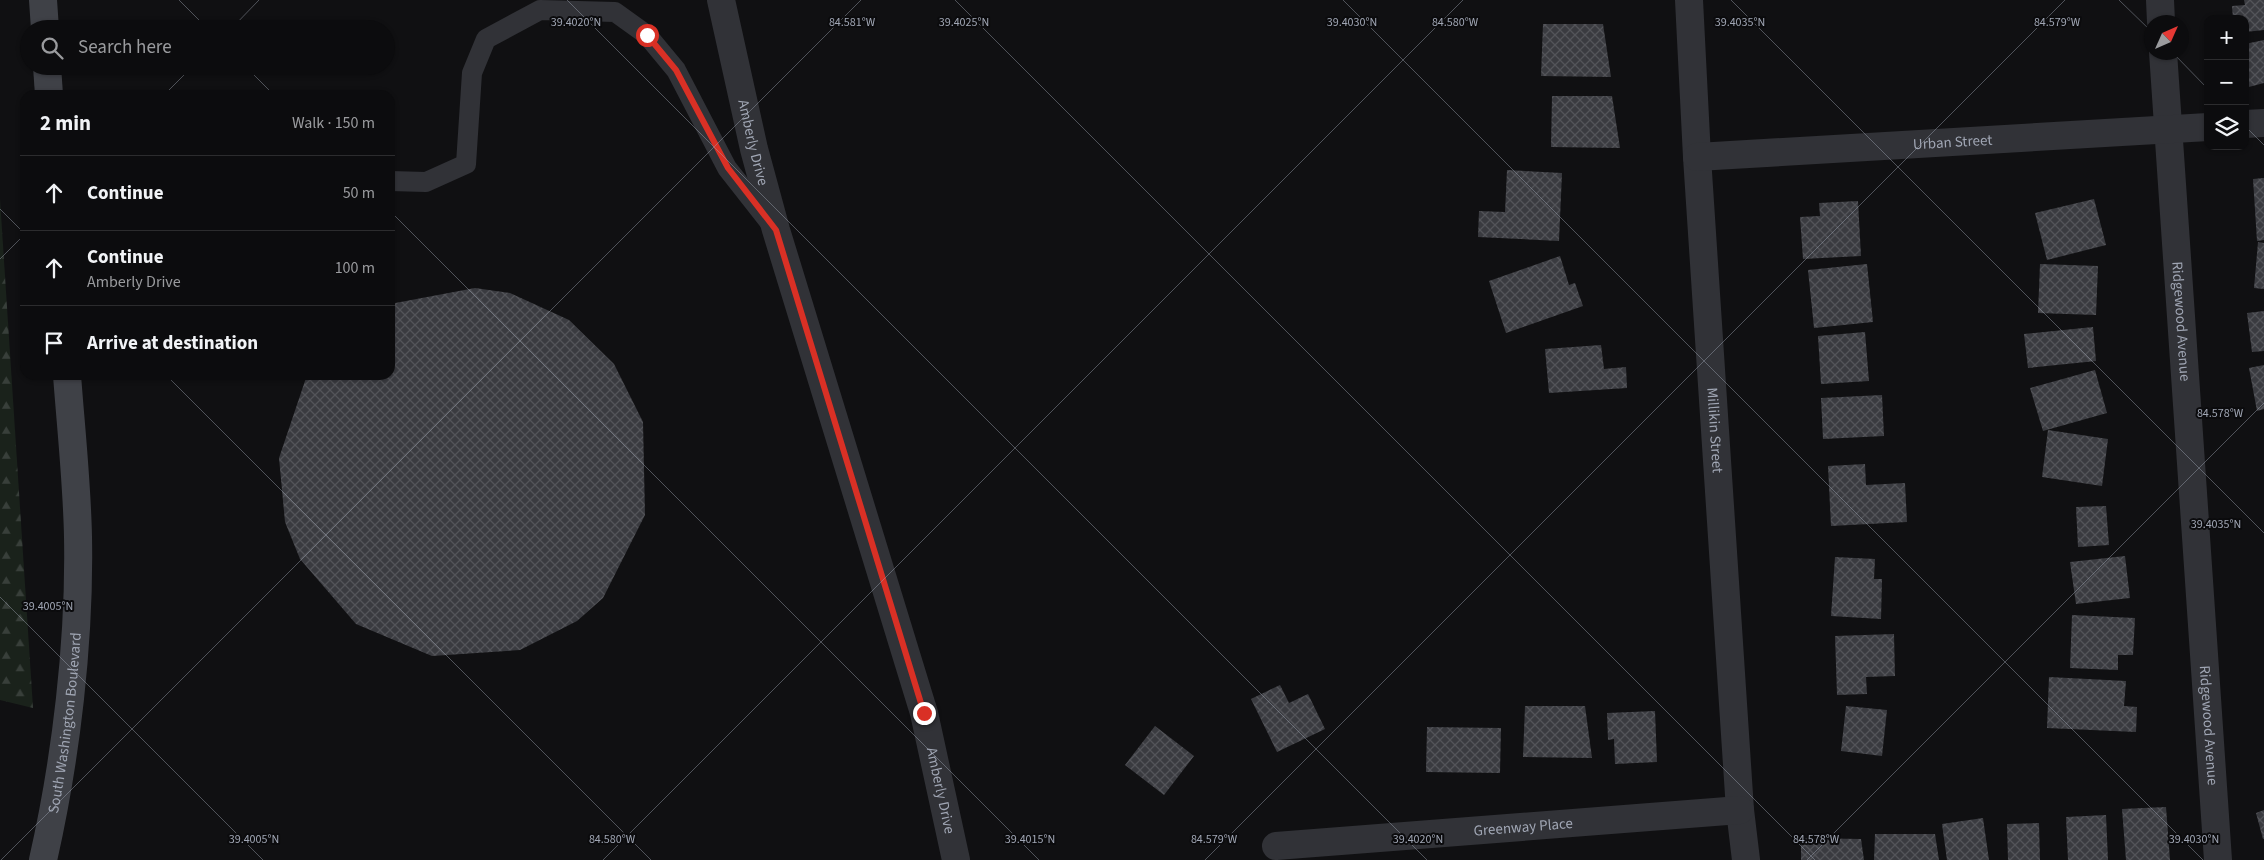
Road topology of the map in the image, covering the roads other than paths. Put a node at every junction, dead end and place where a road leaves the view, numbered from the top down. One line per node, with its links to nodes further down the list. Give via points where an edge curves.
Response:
1 (43, 0): 6 (street)
2 (721, 0): 16 (street, Amberly Drive)
3 (1689, 0): 14 (street, Millikin Street)
4 (2160, 0): 5 (street)
5 (2161, 15)
6 (44, 20)
7 (2164, 60): 13 (street, Ridgewood Avenue)
8 (48, 75): 9 (street)
9 (49, 90)
10 (2264, 123): 11 (street)
11 (2249, 124)
12 (2204, 127): 13 (street, Urban Street)
13 (2168, 129): 14 (street, Urban Street); 23 (street, Ridgewood Avenue)
14 (1698, 157): 18 (street, Millikin Street)
15 (395, 181): 16 (lane, via 426,182 466,164 472,73 486,39 540,10 615,12 647,35 676,70 728,168)
16 (776, 230): 21 (street, Amberly Drive, via 924,713)
17 (67, 380): 20 (street, South Washington Boulevard, via 78,537 75,632 65,731)
18 (1740, 810): 19 (street, Greenway Place); 22 (street, Millikin Street)
19 (1276, 846)
20 (43, 860)
21 (956, 860)
22 (1746, 860)
23 (2218, 860)

